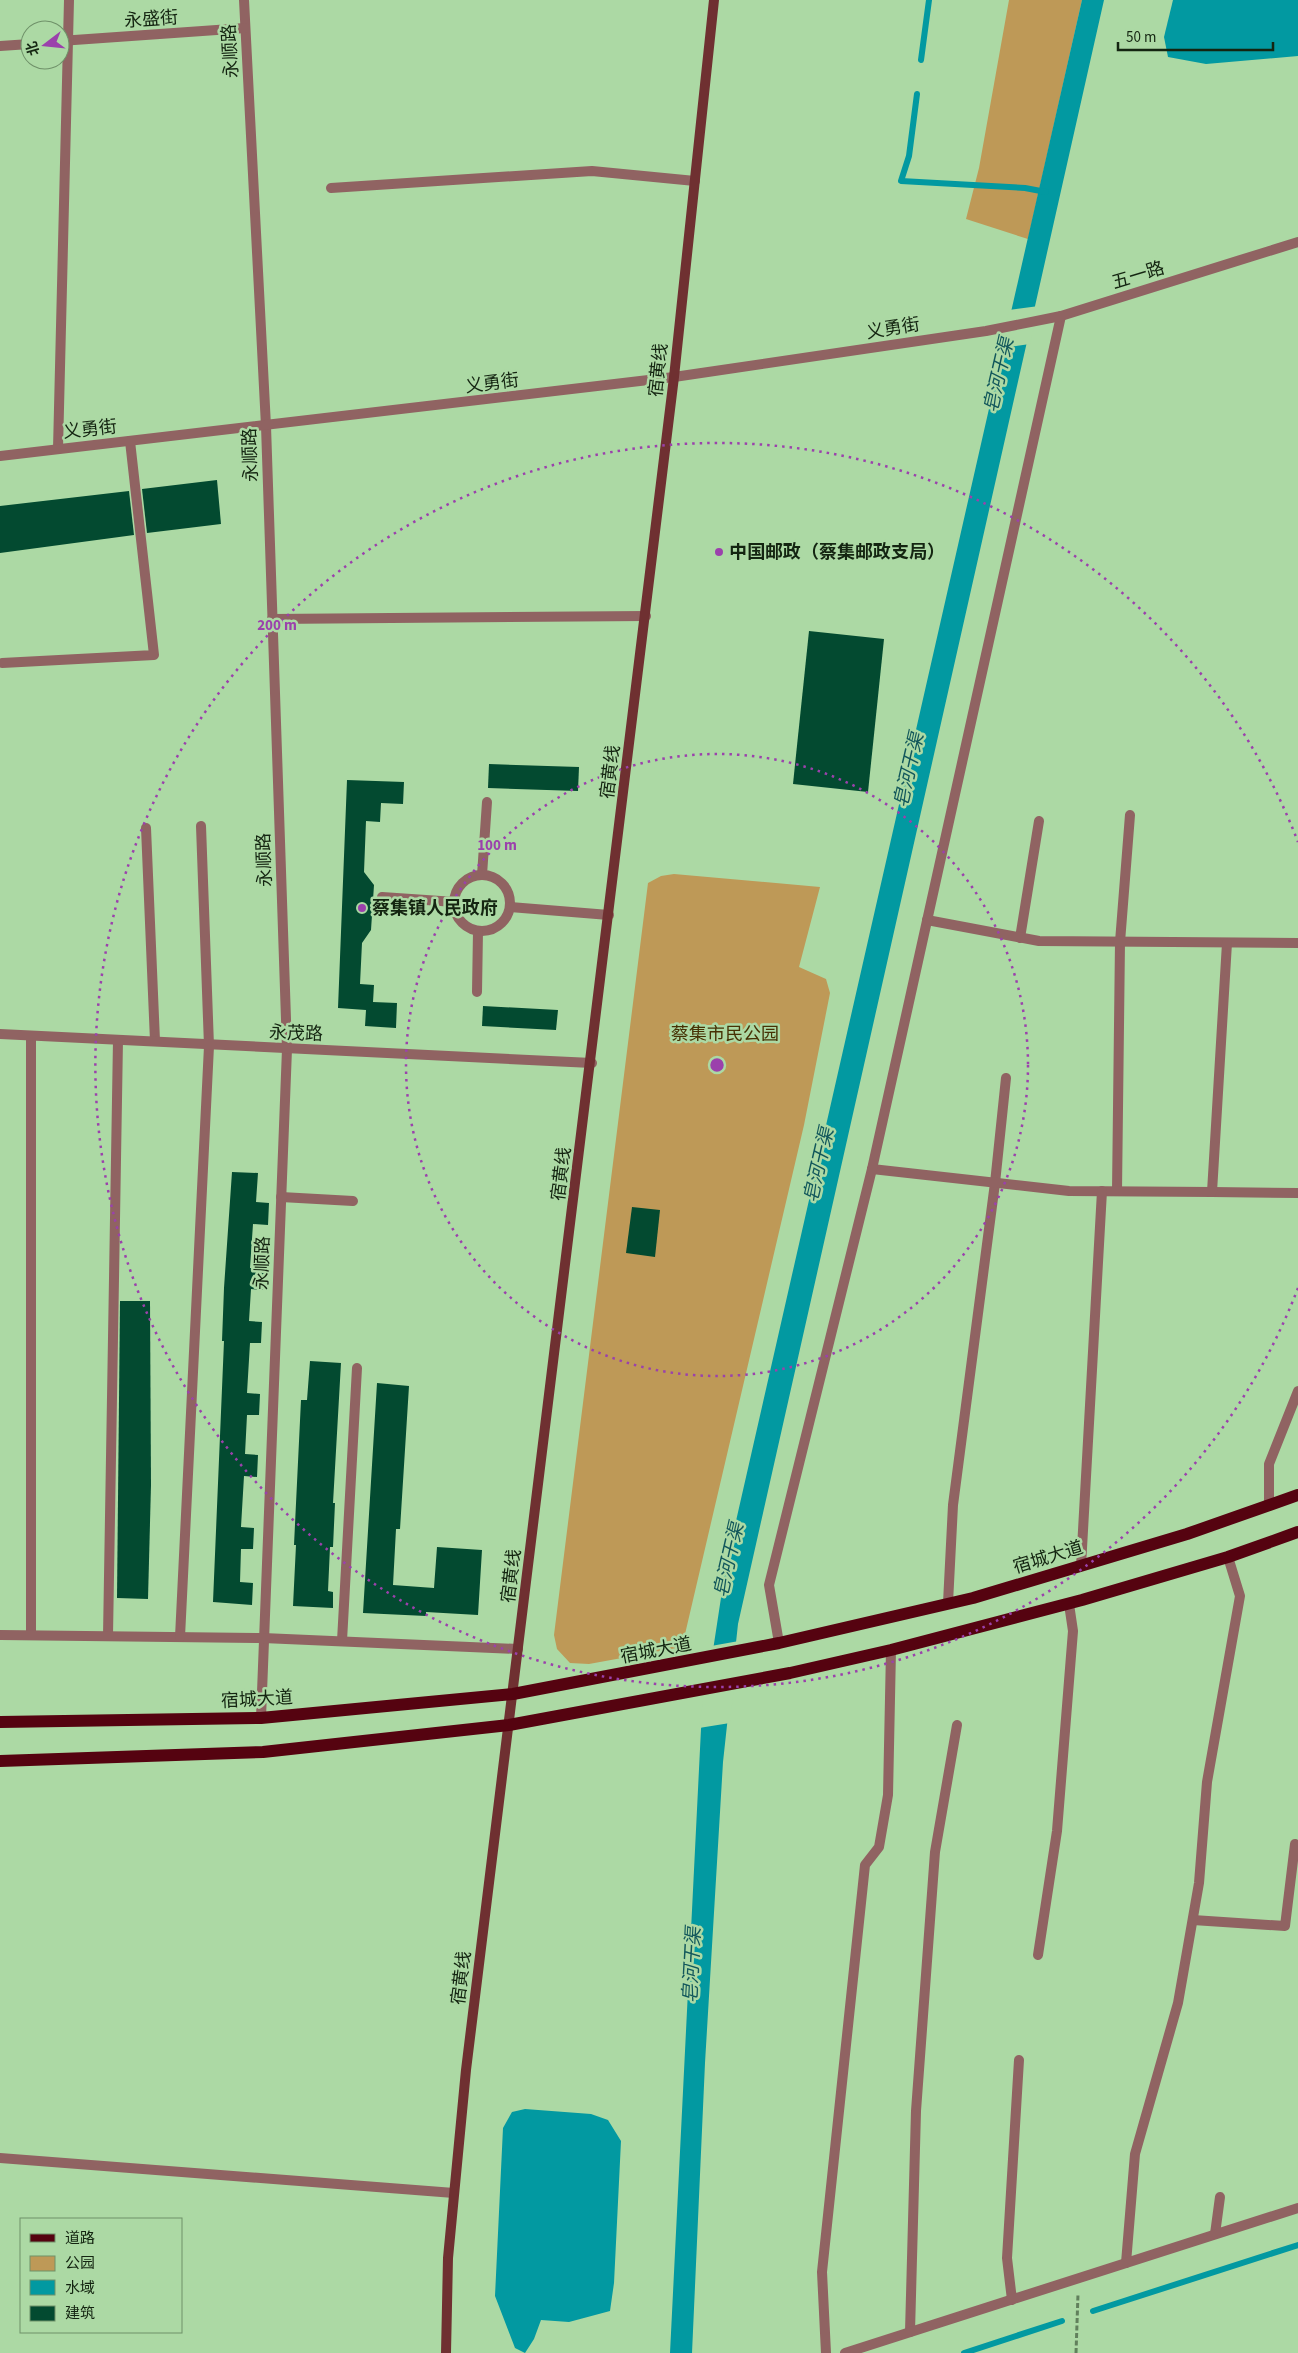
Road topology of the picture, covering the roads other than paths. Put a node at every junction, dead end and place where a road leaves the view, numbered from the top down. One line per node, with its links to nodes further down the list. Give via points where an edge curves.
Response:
1 (69, 0): 4 (street)
2 (244, 0): 5 (street, 永顺路)
3 (714, 0): 10 (main road, 宿黄线)
4 (67, 20)
5 (245, 28): 6 (street, 永盛街); 16 (street, 永顺路)
6 (70, 41)
7 (20, 45): 8 (street)
8 (0, 46)
9 (64, 70): 18 (street)
10 (695, 180): 11 (street, via 592,171); 15 (main road, 宿黄线)
11 (331, 188)
12 (1298, 242): 13 (street, 五一路)
13 (1061, 316): 14 (street, 五一路); 33 (street)
14 (986, 331): 15 (street, 义勇街)
15 (674, 377): 16 (street, 义勇街); 20 (main road, 宿黄线)
16 (266, 426): 17 (street, 义勇街); 21 (street, 永顺路)
17 (130, 441): 18 (street, 义勇街); 22 (street, via 154,655)
18 (58, 449): 19 (street, 义勇街)
19 (0, 456)
20 (646, 616): 21 (street); 32 (main road, 宿黄线)
21 (272, 619): 45 (street, 永顺路)
22 (2, 663)
23 (487, 802): 28 (street)
24 (1130, 815): 36 (street)
25 (1039, 821): 35 (street)
26 (201, 826): 44 (street)
27 (146, 828): 43 (street)
28 (482, 875): 30 (street, via 466,881 459,888); 31 (street, via 501,882 510,898)
29 (382, 897): 30 (street)
30 (455, 902): 34 (street, via 457,916)
31 (510, 907): 32 (street); 34 (street, via 502,922 487,931)
32 (610, 915): 46 (main road, 宿黄线)
33 (927, 920): 35 (street); 48 (street)
34 (478, 931): 39 (street)
35 (1020, 938): 36 (street)
36 (1120, 942): 37 (street); 51 (street)
37 (1227, 943): 38 (street); 52 (street)
38 (1298, 943)
39 (477, 992)
40 (0, 1034): 41 (street, 永茂路)
41 (31, 1036): 42 (street, 永茂路); 66 (street)
42 (118, 1040): 43 (street, 永茂路); 67 (street)
43 (155, 1041): 44 (street, 永茂路)
44 (209, 1046): 45 (street, 永茂路); 68 (street)
45 (287, 1048): 46 (street, 永茂路); 54 (street, 永顺路)
46 (592, 1063): 72 (main road, 宿黄线)
47 (1006, 1078): 49 (street)
48 (872, 1169): 49 (street); 71 (street, via 769,1585)
49 (995, 1182): 50 (street); 63 (street, via 953,1505)
50 (1102, 1191): 51 (street); 62 (street)
51 (1117, 1191): 52 (street)
52 (1212, 1192): 53 (street)
53 (1298, 1193)
54 (281, 1197): 55 (street); 69 (street, 永顺路)
55 (353, 1201)
56 (357, 1368): 70 (street)
57 (1298, 1391): 59 (street, via 1269,1464)
58 (1298, 1495): 59 (main road, 宿城大道)
59 (1269, 1505): 62 (main road, 宿城大道)
60 (1298, 1532): 61 (main road)
61 (1228, 1557): 64 (main road); 81 (street, via 1240,1596 1207,1782)
62 (1081, 1566): 63 (main road, 宿城大道)
63 (948, 1603): 71 (main road, 宿城大道)
64 (1069, 1604): 73 (main road); 82 (street, via 1072,1631 1057,1831)
65 (0, 1635): 66 (street)
66 (30, 1635): 67 (street)
67 (108, 1636): 68 (street)
68 (180, 1637): 69 (street)
69 (263, 1638): 70 (street); 75 (street, 永顺路)
70 (342, 1640): 72 (street)
71 (779, 1643): 74 (main road, 宿城大道)
72 (518, 1649): 74 (main road, 宿黄线)
73 (891, 1650): 77 (main road, via 790,1673); 93 (street, via 888,1795 879,1847 865,1865 822,2272)
74 (513, 1694): 75 (main road, 宿城大道); 77 (main road, 宿黄线)
75 (261, 1718): 76 (main road, 宿城大道)
76 (0, 1722)
77 (509, 1725): 79 (main road, via 263,1752); 85 (main road, 宿黄线)
78 (957, 1725): 91 (street, via 935,1852 916,2112)
79 (0, 1761)
80 (1295, 1844): 81 (street, via 1285,1926)
81 (1193, 1920): 89 (street, via 1178,2004 1134,2154)
82 (1038, 1955)
83 (1019, 2060): 90 (street, via 1007,2258)
84 (0, 2158): 85 (street)
85 (454, 2193): 92 (main road, 宿黄线, via 448,2258)
86 (1220, 2197): 88 (street)
87 (1298, 2208): 88 (street)
88 (1215, 2234): 89 (street)
89 (1126, 2263): 90 (street)
90 (1012, 2300): 91 (street)
91 (910, 2332): 94 (street)
92 (446, 2353)
93 (826, 2353)
94 (845, 2353)

